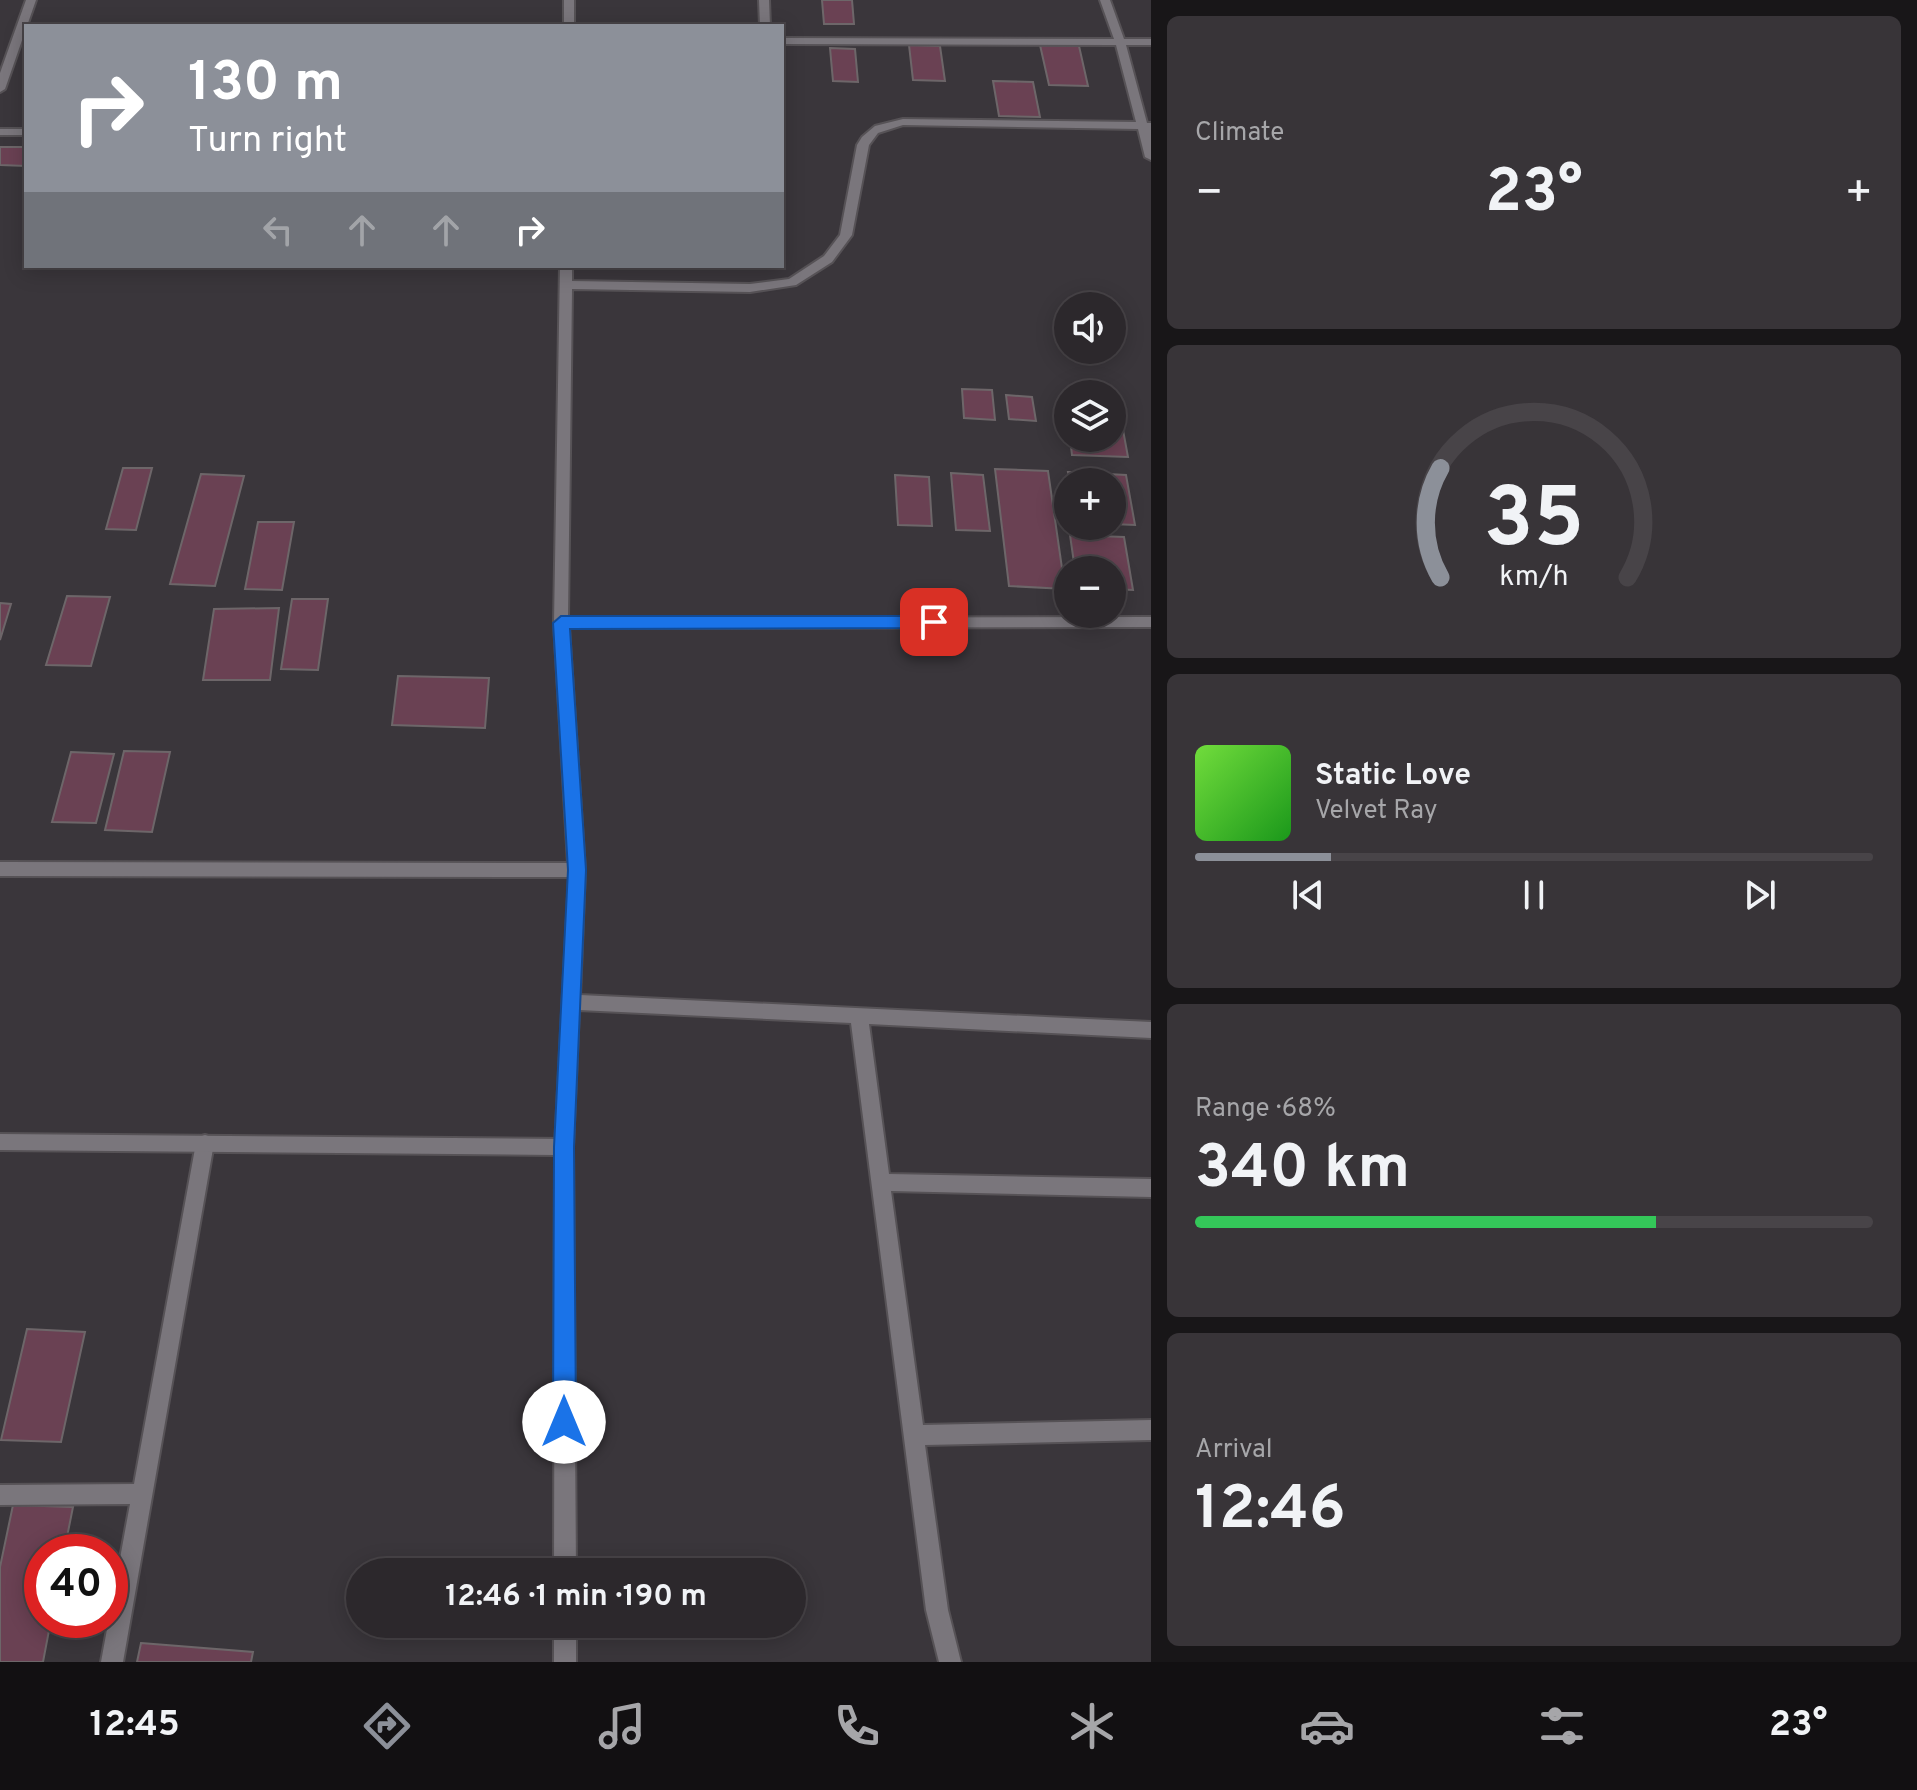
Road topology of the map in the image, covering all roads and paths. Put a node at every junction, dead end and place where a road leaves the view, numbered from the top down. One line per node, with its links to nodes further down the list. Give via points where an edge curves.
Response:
1 (31, 0): 5 (street)
2 (569, 0): 6 (street)
3 (764, 0): 7 (street)
4 (1105, 0): 9 (street)
5 (26, 24)
6 (569, 24)
7 (765, 24)
8 (784, 41): 9 (street)
9 (1120, 42): 10 (street); 14 (street)
10 (1151, 42)
11 (0, 44): 12 (street)
12 (21, 45): 13 (street)
13 (0, 89)
14 (1147, 126): 17 (street); 19 (street, via 903,122 881,127 868,133 863,145 846,235 828,259 792,282 750,288)
15 (0, 132): 16 (street)
16 (24, 132)
17 (1151, 157)
18 (566, 268): 19 (street)
19 (566, 285): 21 (street)
20 (1151, 622): 21 (street)
21 (561, 623): 23 (street)
22 (0, 869): 23 (street)
23 (577, 870): 24 (street)
24 (570, 1002): 25 (street); 29 (street)
25 (859, 1017): 26 (street); 30 (street)
26 (1151, 1030)
27 (0, 1142): 28 (street)
28 (205, 1143): 29 (street); 34 (street)
29 (564, 1147): 36 (street)
30 (881, 1182): 31 (street); 33 (street)
31 (1151, 1188)
32 (1151, 1430): 33 (street)
33 (913, 1435): 40 (street, via 937,1610)
34 (142, 1494): 35 (street); 38 (street)
35 (0, 1495)
36 (565, 1558)
37 (565, 1638): 39 (street)
38 (112, 1662)
39 (565, 1662)
40 (950, 1662)

